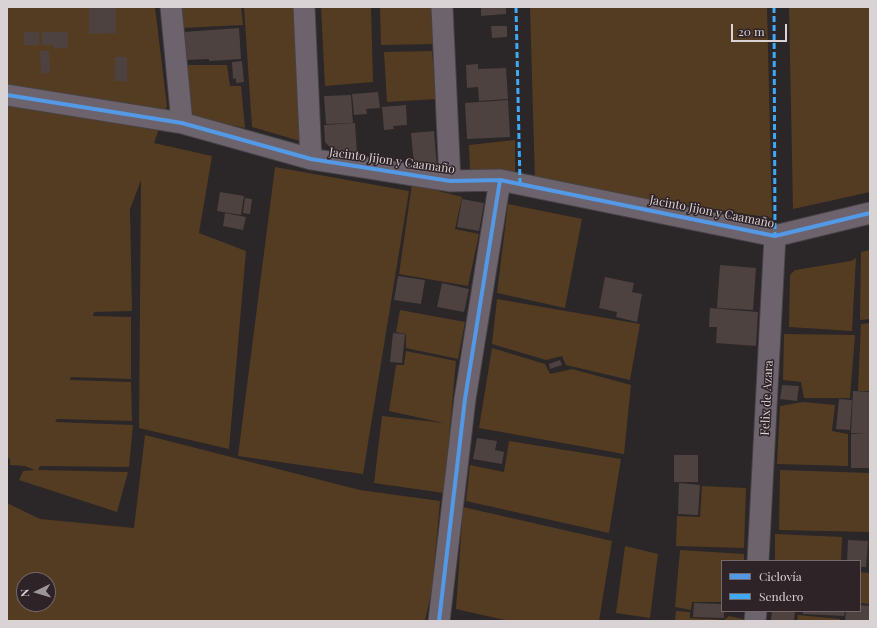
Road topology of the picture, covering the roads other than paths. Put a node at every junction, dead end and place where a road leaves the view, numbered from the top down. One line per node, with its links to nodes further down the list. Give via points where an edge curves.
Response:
1 (171, 7): 5 (street)
2 (304, 7): 6 (street)
3 (442, 7): 8 (street)
4 (7, 95): 5 (street, Jacinto Jijon y Caamaño)
5 (182, 123): 6 (street, Jacinto Jijon y Caamaño)
6 (311, 159): 8 (street, Jacinto Jijon y Caamaño)
7 (500, 180): 8 (street, Jacinto Jijon y Caamaño); 10 (street, Jacinto Jijon y Caamaño); 12 (street, via 465,399)
8 (450, 181)
9 (870, 213): 10 (street, Jacinto Jijon y Caamaño)
10 (775, 236): 11 (street, Felix de Azara)
11 (758, 560)
12 (439, 621)

